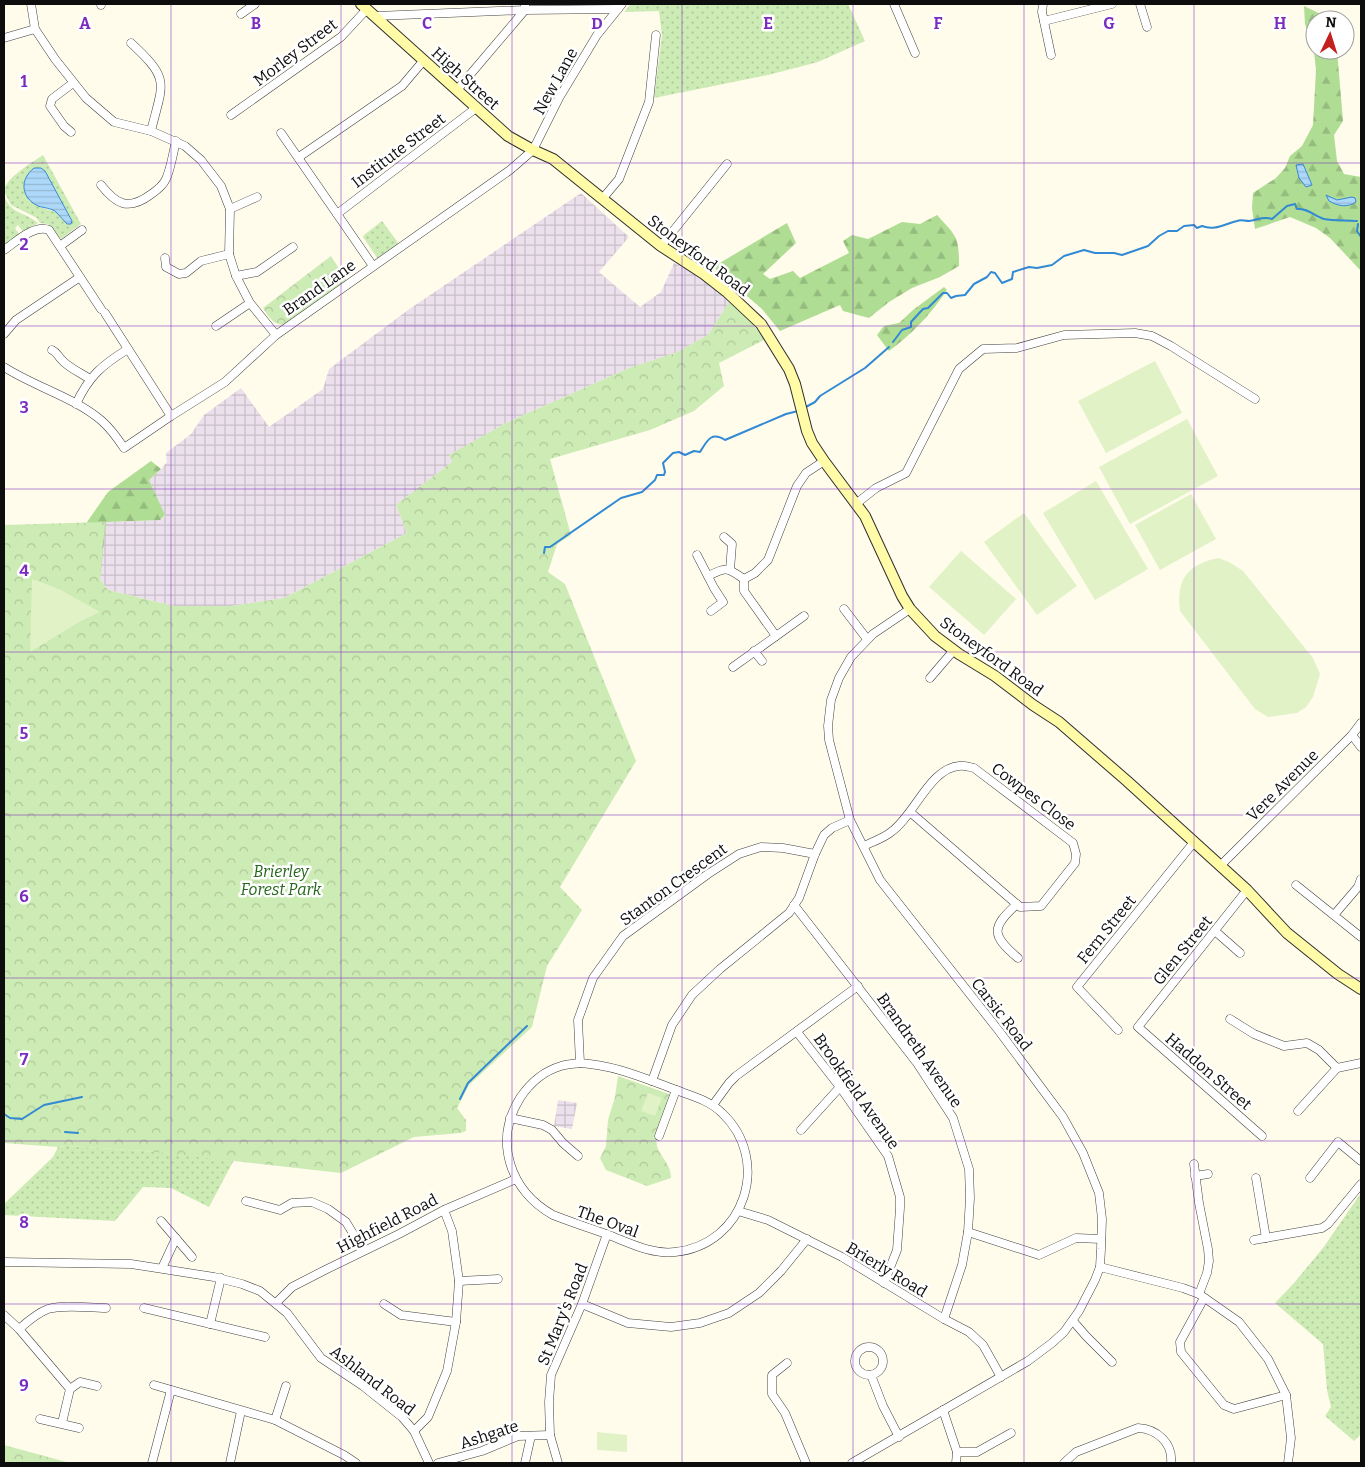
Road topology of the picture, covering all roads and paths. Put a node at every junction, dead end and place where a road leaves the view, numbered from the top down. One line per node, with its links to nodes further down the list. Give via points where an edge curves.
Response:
1 (31, 4): 14 (street)
2 (255, 4): 10 (street)
3 (894, 4): 18 (street)
4 (1043, 4): 12 (street)
5 (1112, 4): 12 (street)
6 (1140, 4): 13 (street)
7 (364, 6): 11 (main road, High Street); 23 (street, Morley Street, via 341,37)
8 (620, 6): 9 (street); 31 (street, New Lane, via 597,34)
9 (525, 7): 11 (street); 22 (street)
10 (241, 14)
11 (376, 16): 20 (main road, High Street)
12 (1044, 21): 19 (street)
13 (1147, 27)
14 (35, 29): 16 (street); 21 (street)
15 (656, 35): 36 (street, via 649,102 619,179)
16 (4, 38)
17 (137, 45): 27 (street, via 160,74 162,88)
18 (915, 53)
19 (1051, 55)
20 (424, 60): 22 (main road, High Street); 32 (street, via 402,86)
21 (73, 83): 27 (street, via 114,122); 28 (street, via 52,99 50,106)
22 (457, 90): 24 (main road, High Street)
23 (250, 103): 25 (street); 26 (street, Morley Street)
24 (476, 108): 31 (main road, High Street, via 508,136); 38 (street, Institute Street)
25 (255, 111)
26 (234, 114)
27 (151, 131): 30 (street)
28 (71, 132)
29 (281, 133): 32 (street)
30 (176, 141): 34 (street, via 166,179 136,203 117,201); 37 (street, via 201,160 221,186)
31 (532, 150): 36 (main road, Stoneyford Road, via 553,159); 46 (street, Brand Lane, via 510,170)
32 (299, 157): 38 (street)
33 (727, 164): 41 (street)
34 (101, 185)
35 (257, 197): 37 (street)
36 (603, 198): 41 (main road, Stoneyford Road)
37 (230, 209): 44 (street)
38 (337, 214): 46 (street)
39 (82, 230): 40 (street)
40 (60, 246): 43 (street, via 49,230 39,228); 48 (street)
41 (661, 246): 60 (main road, Stoneyford Road, via 704,274 761,324 789,369 812,443)
42 (293, 248): 47 (street, via 257,272)
43 (4, 250)
44 (229, 254): 45 (street, via 201,261 186,273 179,274 166,267); 47 (street)
45 (164, 258)
46 (373, 266): 52 (street, Brand Lane)
47 (236, 276): 49 (street)
48 (80, 277): 51 (street, via 16,320); 53 (street)
49 (250, 303): 50 (street); 52 (street)
50 (216, 326)
51 (4, 334)
52 (276, 335): 59 (street, Brand Lane, via 224,382)
53 (128, 349): 56 (street, via 104,364); 59 (street)
54 (52, 350): 56 (street)
55 (4, 367): 58 (street)
56 (90, 379): 58 (street)
57 (1254, 399): 61 (street, via 1152,336 1135,333 1064,334 1017,348 983,350 960,369 906,473 876,488)
58 (76, 404): 59 (street, Brand Lane, via 102,421 124,448)
59 (171, 416)
60 (824, 461): 61 (main road, Stoneyford Road); 66 (street, via 801,479 768,560 756,573)
61 (857, 503): 68 (main road, Stoneyford Road)
62 (724, 536): 64 (street, via 732,544)
63 (697, 555): 65 (street)
64 (730, 570): 65 (street, via 724,569); 66 (street)
65 (708, 576): 69 (street, via 723,602)
66 (744, 579): 71 (street, via 744,591)
67 (844, 609): 72 (street)
68 (910, 609): 72 (street, Carsic Road); 73 (main road, Stoneyford Road, via 935,636)
69 (710, 611)
70 (804, 616): 71 (street)
71 (776, 636): 74 (street)
72 (867, 639): 82 (street, Carsic Road, via 839,678 829,712 831,754)
73 (954, 650): 77 (street); 83 (main road, Stoneyford Road, via 1059,722)
74 (754, 651): 75 (street); 76 (street)
75 (762, 661)
76 (733, 667)
77 (930, 678)
78 (1361, 723): 79 (street, Vere Avenue)
79 (1352, 735): 80 (street); 86 (street, Vere Avenue)
80 (1361, 747)
81 (910, 812): 84 (street, Cowpes Close, via 891,832); 90 (street); 90 (street, Cowpes Close, via 937,776 961,765 974,768 1073,843 1075,863 1041,906 1020,907)
82 (850, 820): 84 (street, Carsic Road); 85 (street, via 824,835)
83 (1194, 842): 86 (main road, Stoneyford Road); 101 (street, Fern Street, via 1077,987)
84 (864, 846): 133 (street, Carsic Road, via 880,880 1063,1117 1083,1153 1098,1193)
85 (815, 854): 91 (street); 103 (street, Stanton Crescent, via 761,847 738,854 623,936 593,978 578,1020)
86 (1220, 866): 89 (main road, Stoneyford Road)
87 (1361, 879): 92 (street)
88 (1296, 884): 92 (street)
89 (1247, 890): 93 (street, Glen Street); 98 (main road, Stoneyford Road, via 1287,932)
90 (1017, 904): 96 (street, via 997,929 1002,944)
91 (794, 905): 97 (street, Brandreth Avenue); 106 (street, via 790,913 692,995 672,1025)
92 (1334, 915): 94 (street)
93 (1215, 930): 95 (street); 100 (street, Glen Street)
94 (1361, 937)
95 (1240, 953)
96 (1018, 958)
97 (858, 986): 102 (street); 128 (street, Brandreth Avenue, via 917,1063 953,1118 969,1169)
98 (1361, 989)
99 (1230, 1019): 105 (street, via 1254,1034 1284,1046 1307,1043 1319,1050)
100 (1138, 1027): 114 (street, Haddon Street)
101 (1118, 1030)
102 (797, 1032): 107 (street, Brookfield Avenue); 109 (street, via 736,1076)
103 (580, 1063): 106 (street, The Oval, via 613,1067); 111 (street, The Oval, via 563,1065 541,1075 522,1094)
104 (1361, 1063): 105 (street)
105 (1336, 1068): 110 (street)
106 (652, 1081): 108 (street, The Oval)
107 (840, 1087): 112 (street); 143 (street, Brookfield Avenue, via 888,1156 900,1197 896,1250)
108 (676, 1090): 109 (street, The Oval); 113 (street)
109 (713, 1105): 126 (street, The Oval, via 735,1129 747,1158 748,1178)
110 (1298, 1111)
111 (510, 1118): 115 (street, via 552,1130); 122 (street, The Oval, via 508,1153)
112 (801, 1130)
113 (659, 1136)
114 (1262, 1136)
115 (578, 1156)
116 (1361, 1161): 121 (street, via 1338,1142)
117 (1194, 1164): 119 (street)
118 (1208, 1174): 119 (street)
119 (1195, 1176): 144 (street, via 1209,1261)
120 (1256, 1178): 131 (street)
121 (1310, 1178)
122 (516, 1179): 125 (street, Highfield Road); 129 (street, The Oval, via 541,1208)
123 (1361, 1184): 131 (street, via 1322,1228)
124 (246, 1202): 135 (street, via 280,1210 292,1203 312,1202 346,1222)
125 (444, 1210): 135 (street, Highfield Road); 142 (street, via 452,1230)
126 (738, 1211): 129 (street, The Oval, via 713,1239 675,1253 651,1251); 132 (street, Brierly Road, via 768,1220)
127 (161, 1221): 130 (street)
128 (968, 1232): 133 (street, via 1039,1255 1076,1238); 151 (street, Brandreth Avenue, via 962,1265)
129 (607, 1234): 147 (street, St Mary's Road)
130 (176, 1238): 136 (street); 139 (street)
131 (1266, 1238): 134 (street)
132 (807, 1239): 143 (street, Brierly Road); 147 (street, via 759,1294 729,1313 700,1323 670,1327 628,1323)
133 (1101, 1239): 138 (street, Carsic Road)
134 (1254, 1240)
135 (364, 1250): 145 (street, Highfield Road, via 292,1287)
136 (192, 1257)
137 (4, 1262): 139 (street, Ashland Road, via 101,1263)
138 (1100, 1267): 144 (street, via 1175,1285); 152 (street, Carsic Road)
139 (162, 1268): 140 (street, Ashland Road)
140 (221, 1278): 145 (street, Ashland Road, via 260,1291); 154 (street)
141 (498, 1279): 142 (street)
142 (459, 1281): 153 (street)
143 (884, 1283): 151 (street, Brierly Road)
144 (1202, 1296): 166 (street, via 1239,1322 1268,1359); 166 (street, via 1180,1342 1181,1352 1224,1405 1234,1409)
145 (276, 1303): 173 (street, Ashland Road, via 321,1358 402,1416)
146 (384, 1304): 153 (street, via 401,1315)
147 (582, 1304): 175 (street, St Mary's Road, via 552,1375 548,1402)
148 (106, 1308): 155 (street, via 61,1307 47,1310)
149 (144, 1308): 154 (street)
150 (4, 1315): 155 (street)
151 (944, 1319): 160 (street, Brierly Road, via 969,1332 983,1345)
152 (1073, 1321): 157 (street); 160 (street, Carsic Road, via 1052,1343)
153 (456, 1322): 173 (street, via 447,1371 428,1417)
154 (210, 1324): 156 (street)
155 (19, 1329): 164 (street)
156 (265, 1338)
157 (1112, 1362)
158 (787, 1363): 186 (street, via 772,1375 772,1394 785,1412)
159 (871, 1375): 177 (street)
160 (1001, 1377): 167 (street, Carsic Road)
161 (97, 1386): 164 (street, via 80,1382)
162 (154, 1386): 165 (street)
163 (286, 1386): 170 (street)
164 (70, 1389): 171 (street)
165 (171, 1390): 168 (street); 179 (street)
166 (1286, 1395): 191 (street, via 1292,1438)
167 (943, 1410): 177 (street, Carsic Road); 178 (street)
168 (241, 1411): 170 (street); 180 (street)
169 (40, 1419): 171 (street)
170 (275, 1420): 181 (street)
171 (62, 1424): 172 (street)
172 (79, 1428)
173 (414, 1432): 182 (street, Ashland Road)
174 (1011, 1432): 178 (street, via 977,1452)
175 (550, 1435): 176 (street, Ashgate); 185 (street, St Mary's Road)
176 (531, 1436): 183 (street, Ashgate, via 518,1436 482,1451); 184 (street)
177 (899, 1437): 187 (street, Carsic Road)
178 (957, 1452): 188 (street)
179 (152, 1463)
180 (230, 1463)
181 (356, 1463)
182 (429, 1463)
183 (438, 1463)
184 (524, 1463)
185 (558, 1463)
186 (806, 1463)
187 (852, 1463)
188 (956, 1463)
189 (1064, 1463): 190 (street, via 1076,1452 1138,1428 1149,1429 1161,1437 1171,1453)
190 (1171, 1463)
191 (1288, 1463)

